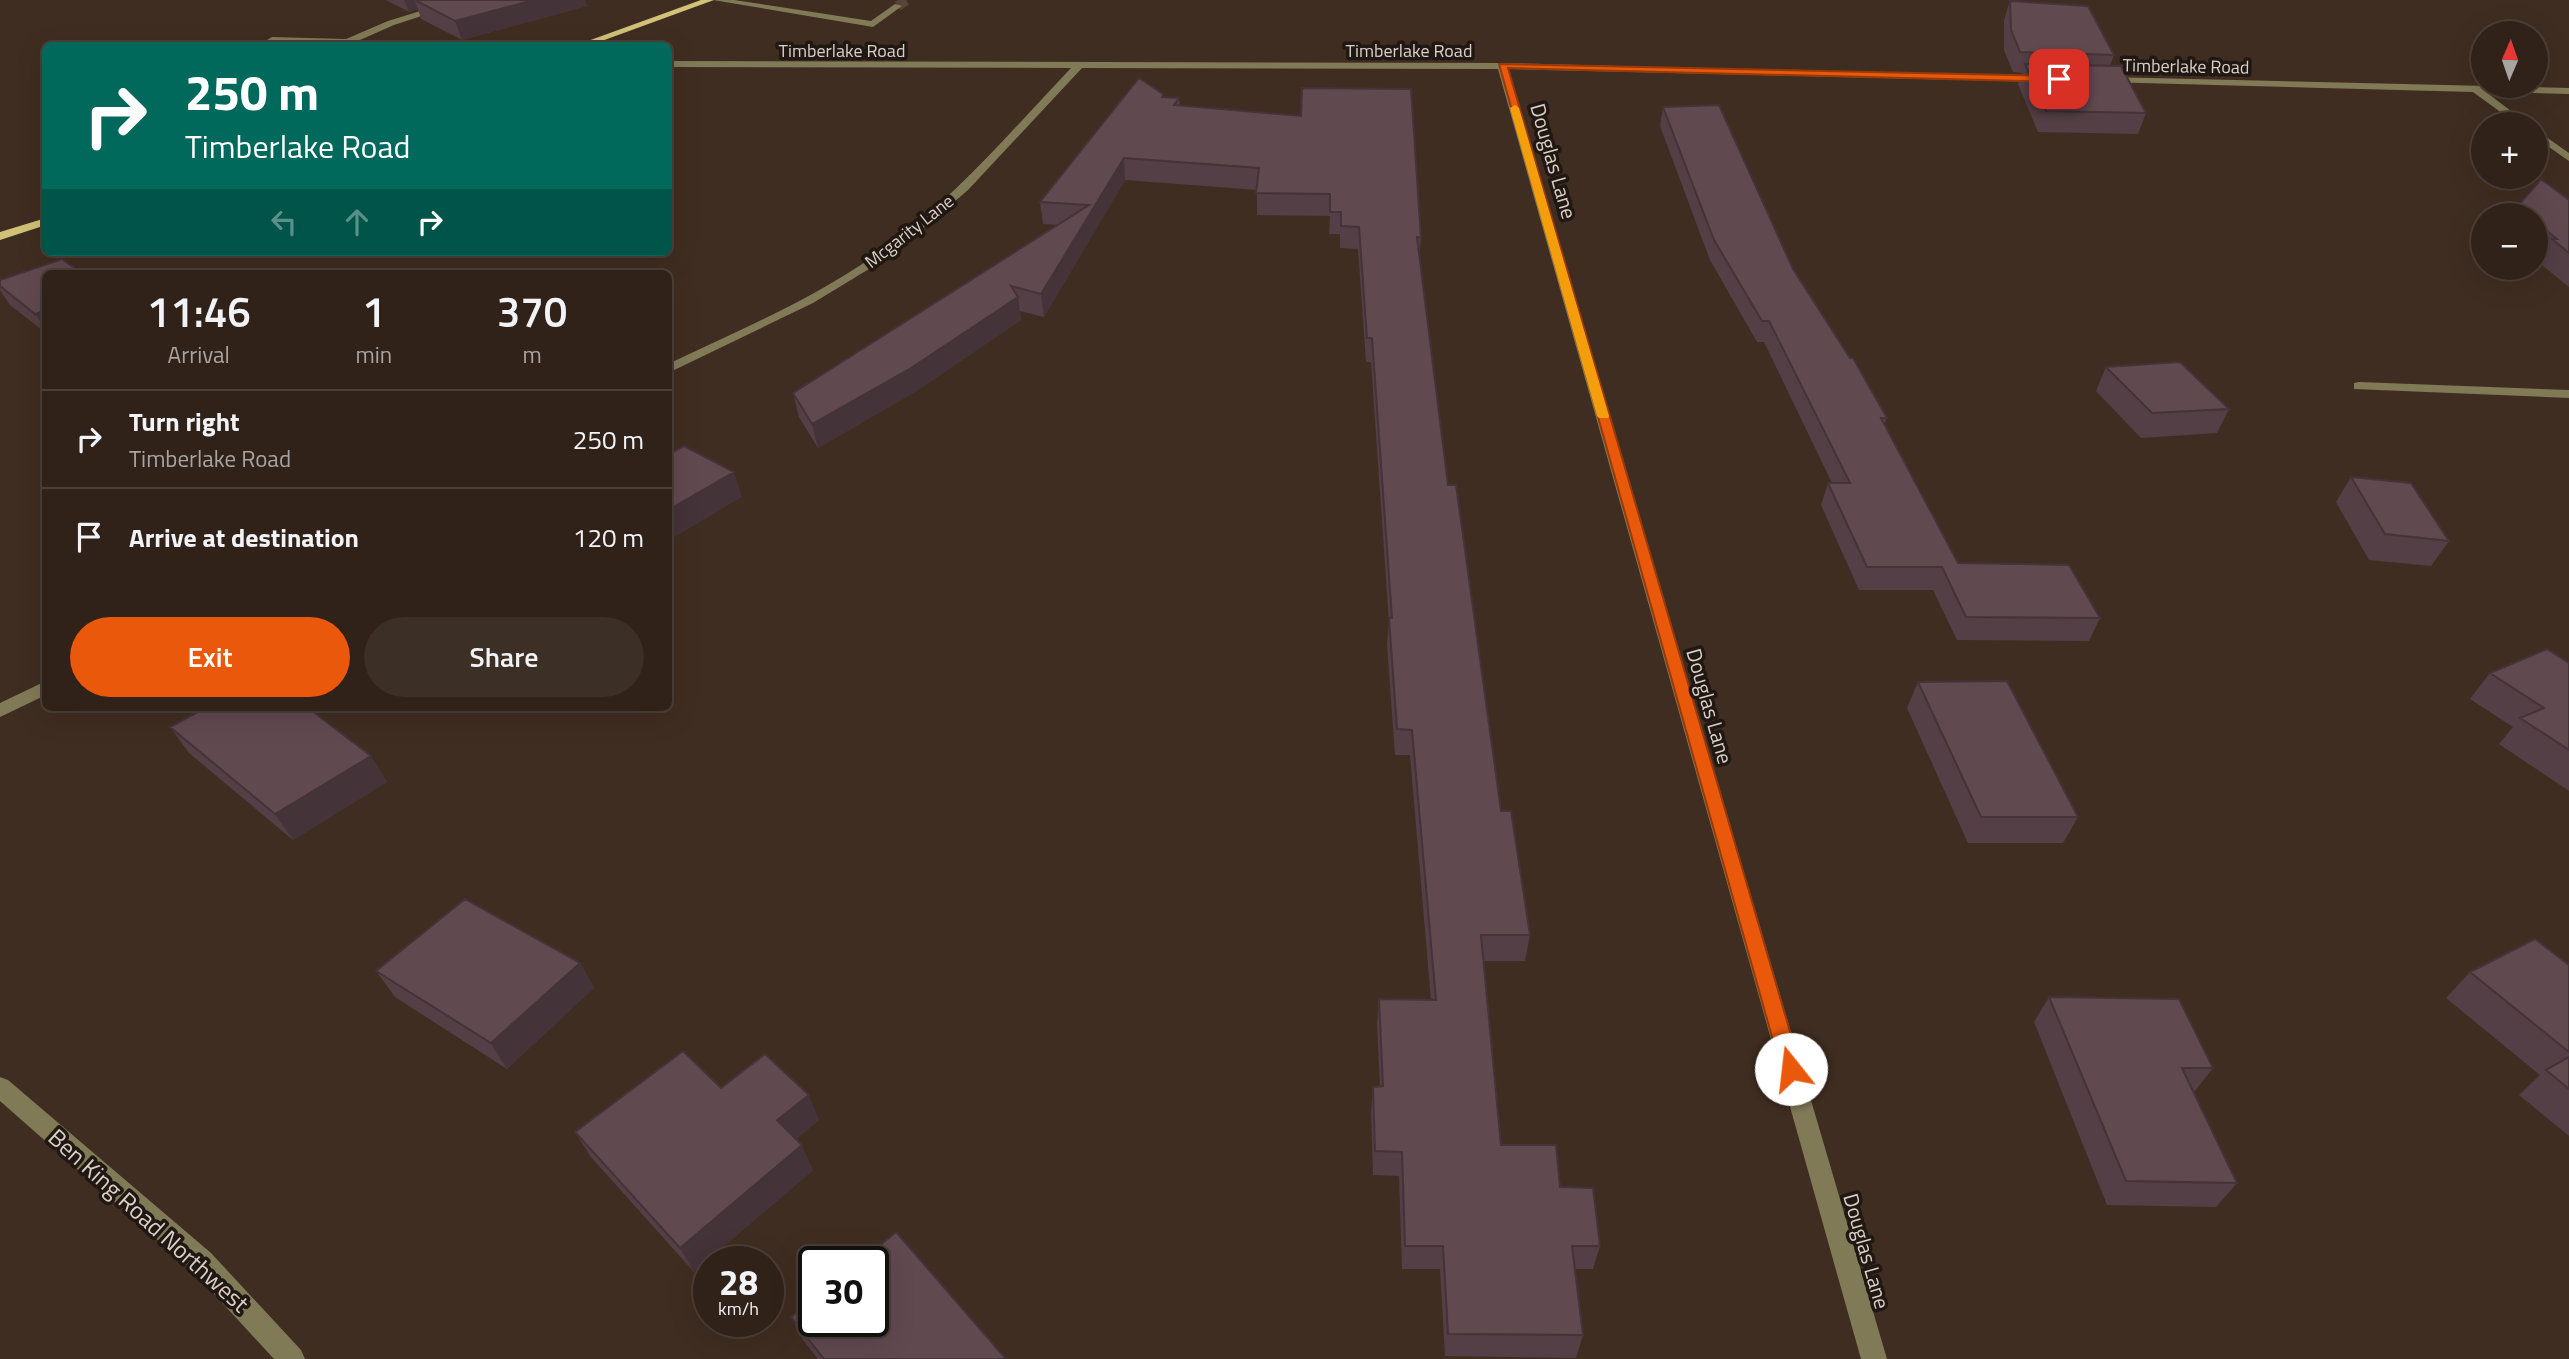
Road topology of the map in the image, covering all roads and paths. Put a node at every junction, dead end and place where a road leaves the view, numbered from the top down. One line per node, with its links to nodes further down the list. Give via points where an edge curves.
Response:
1 (466, 0): 9 (street, via 376,27)
2 (710, 0): 10 (main road)
3 (717, 0): 6 (street)
4 (803, 0): 6 (street)
5 (898, 6): 6 (street, via 873,24)
6 (785, 10)
7 (272, 40): 8 (street)
8 (323, 42)
9 (350, 42)
10 (589, 42)
11 (672, 64): 12 (street, Timberlake Road)
12 (1078, 66): 13 (street, Timberlake Road); 25 (street, Mcgarity Lane, via 954,198 888,252 830,289)
13 (1503, 66): 14 (street, Timberlake Road); 32 (street, Douglas Lane)
14 (2059, 79)
15 (2101, 80): 16 (street, Timberlake Road)
16 (2471, 89)
17 (2548, 91): 18 (street, Timberlake Road)
18 (2569, 91)
19 (2488, 98): 20 (street)
20 (2507, 112)
21 (2548, 143): 22 (street)
22 (2569, 158)
23 (42, 222): 24 (main road)
24 (0, 236)
25 (672, 367)
26 (2359, 386): 27 (street)
27 (2569, 394)
28 (42, 689): 29 (street)
29 (0, 711)
30 (0, 1087): 31 (street, Ben King Road Northwest, via 202,1262)
31 (292, 1359)
32 (1874, 1359)

